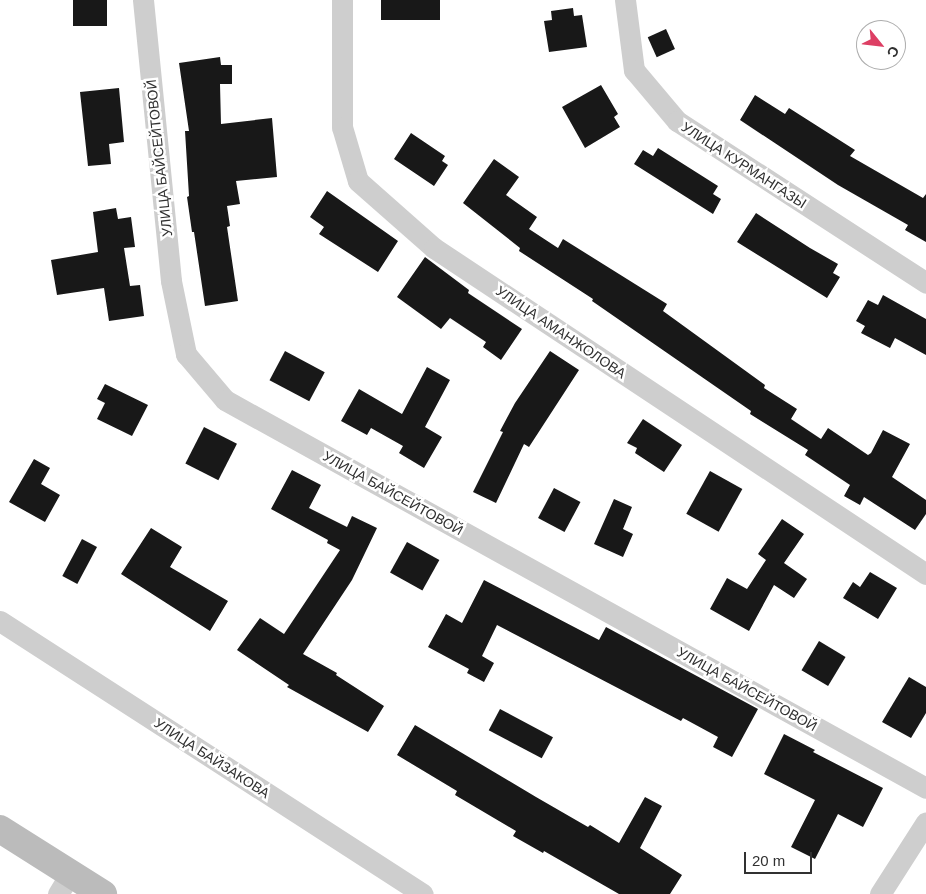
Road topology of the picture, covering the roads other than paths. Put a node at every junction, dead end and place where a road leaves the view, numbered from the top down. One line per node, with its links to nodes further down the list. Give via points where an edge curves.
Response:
1 (143, 0): 7 (street, УЛИЦА БАЙСЕЙТОВОЙ, via 171,281 186,354 225,400)
2 (342, 0): 5 (street, УЛИЦА АМАНЖОЛОВА, via 342,126 358,181 434,248)
3 (625, 0): 4 (street, УЛИЦА КУРМАНГАЗЫ, via 634,70 677,121)
4 (926, 283)
5 (926, 574)
6 (0, 621): 12 (street, УЛИЦА БАЙЗАКОВА)
7 (926, 788)
8 (926, 822): 13 (street)
9 (0, 829): 10 (street)
10 (64, 884): 11 (street)
11 (103, 894)
12 (423, 894)
13 (880, 894)

